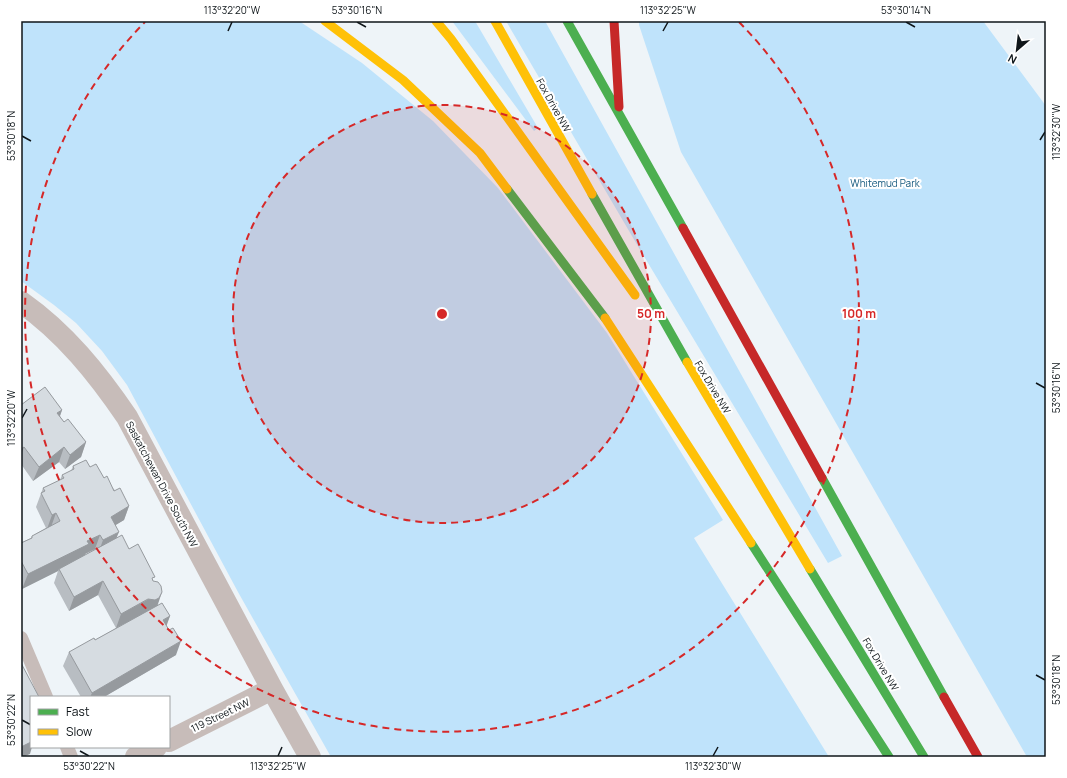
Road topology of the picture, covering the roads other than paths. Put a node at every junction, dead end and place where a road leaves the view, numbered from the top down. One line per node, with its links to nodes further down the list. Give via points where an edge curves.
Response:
1 (325, 21): 18 (main road, via 404,80 480,153 612,327)
2 (436, 21): 8 (main road)
3 (495, 21): 10 (main road, Fox Drive NW)
4 (567, 21): 6 (main road)
5 (614, 21): 6 (main road)
6 (619, 112): 20 (main road)
7 (21, 302): 12 (street, Saskatchewan Drive South NW, via 60,333 84,359 127,417)
8 (641, 304)
9 (655, 323): 10 (main road)
10 (697, 381): 19 (main road, Fox Drive NW)
11 (21, 638): 13 (lane)
12 (272, 690): 14 (street, 119 Street NW); 17 (street, Saskatchewan Drive South NW)
13 (46, 696)
14 (170, 741)
15 (154, 748): 16 (street)
16 (136, 757)
17 (310, 757)
18 (889, 757)
19 (924, 757)
20 (978, 757)

